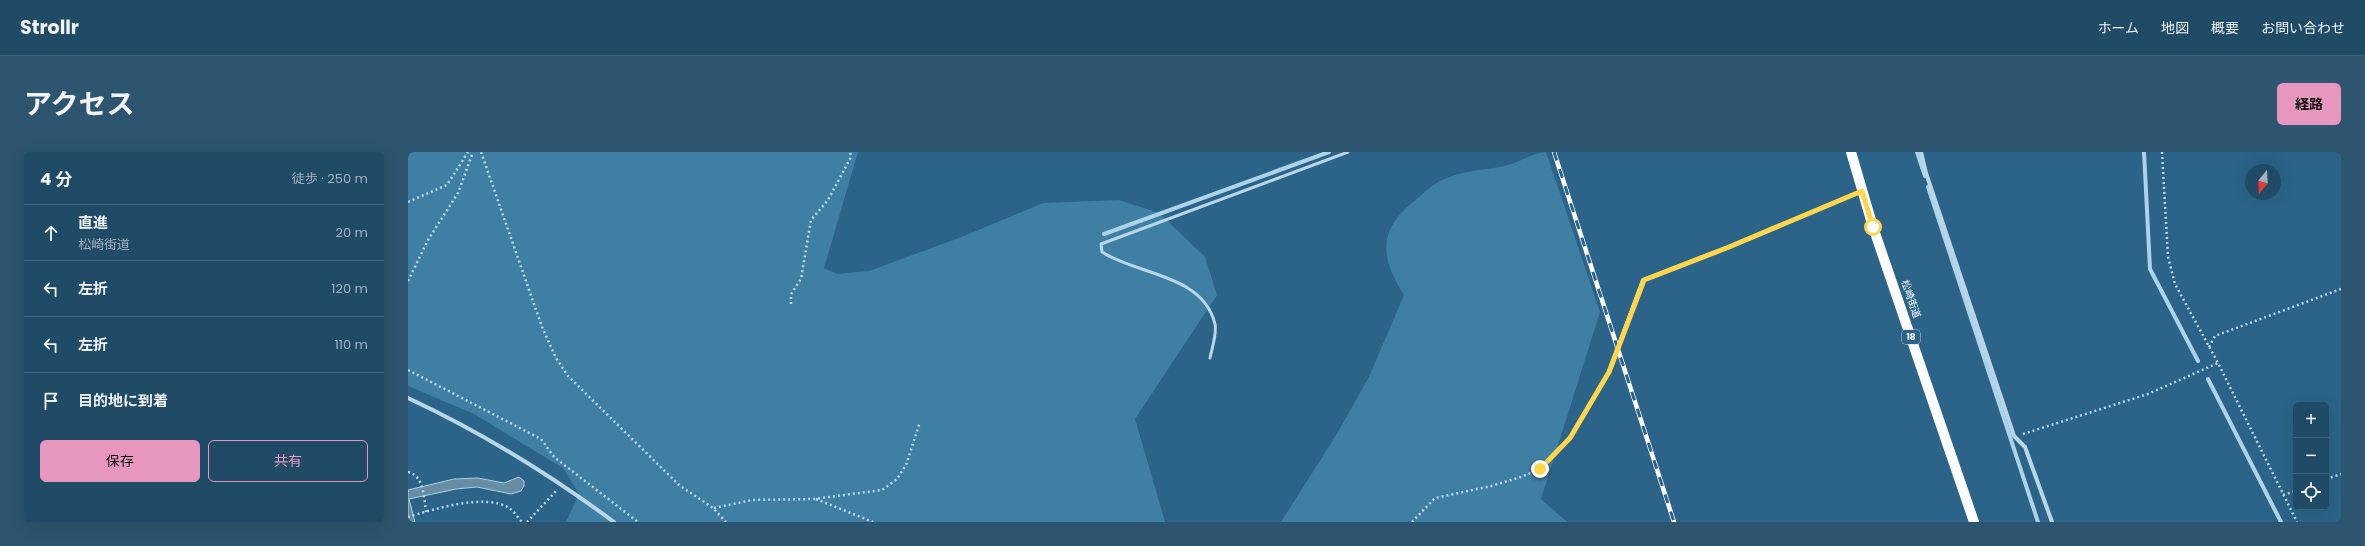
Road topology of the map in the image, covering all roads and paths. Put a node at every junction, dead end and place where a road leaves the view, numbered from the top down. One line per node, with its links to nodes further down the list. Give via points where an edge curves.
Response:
1 (468, 152): 10 (path, via 447,185)
2 (473, 152): 11 (path, via 458,193 428,240)
3 (481, 152): 29 (path, via 542,327 556,358 568,376 680,485)
4 (850, 152): 13 (path, via 851,157 828,200 811,220 801,279 791,294)
5 (1348, 152): 15 (lane, via 1101,244 1102,252 1111,258 1159,274 1184,286 1202,301 1215,325)
6 (1851, 152): 9 (main road, 松崎街道 / 18)
7 (1921, 152): 21 (street)
8 (2162, 152): 14 (path, via 2168,257 2174,284)
9 (1862, 191): 18 (street, via 1644,280); 39 (main road, 松崎街道 / 18)
10 (408, 202)
11 (408, 281)
12 (2341, 289): 14 (path, via 2215,336)
13 (791, 304)
14 (2209, 347): 16 (path)
15 (1210, 358)
16 (2218, 364): 21 (path, via 2148,394); 27 (path)
17 (408, 370): 35 (path, via 541,439 554,457)
18 (1609, 372): 38 (path, via 1570,438 1540,469 1521,478 1435,498)
19 (408, 398): 25 (street, via 498,445)
20 (920, 422): 28 (path, via 906,465 897,479 882,490)
21 (2014, 436): 40 (street, via 2025,447)
22 (408, 472): 30 (path, via 422,484)
23 (2341, 474): 24 (path)
24 (2329, 478)
25 (562, 484): 33 (path); 34 (street)
26 (2293, 492): 27 (path)
27 (2283, 495): 41 (path)
28 (814, 499): 29 (path, via 752,500); 37 (path)
29 (713, 508): 36 (path)
30 (426, 512): 31 (path); 32 (path, via 477,501 510,508)
31 (408, 517)
32 (522, 522)
33 (527, 522)
34 (614, 522)
35 (638, 522)
36 (726, 522)
37 (873, 522)
38 (1412, 522)
39 (1974, 522)
40 (2052, 522)
41 (2297, 522)

